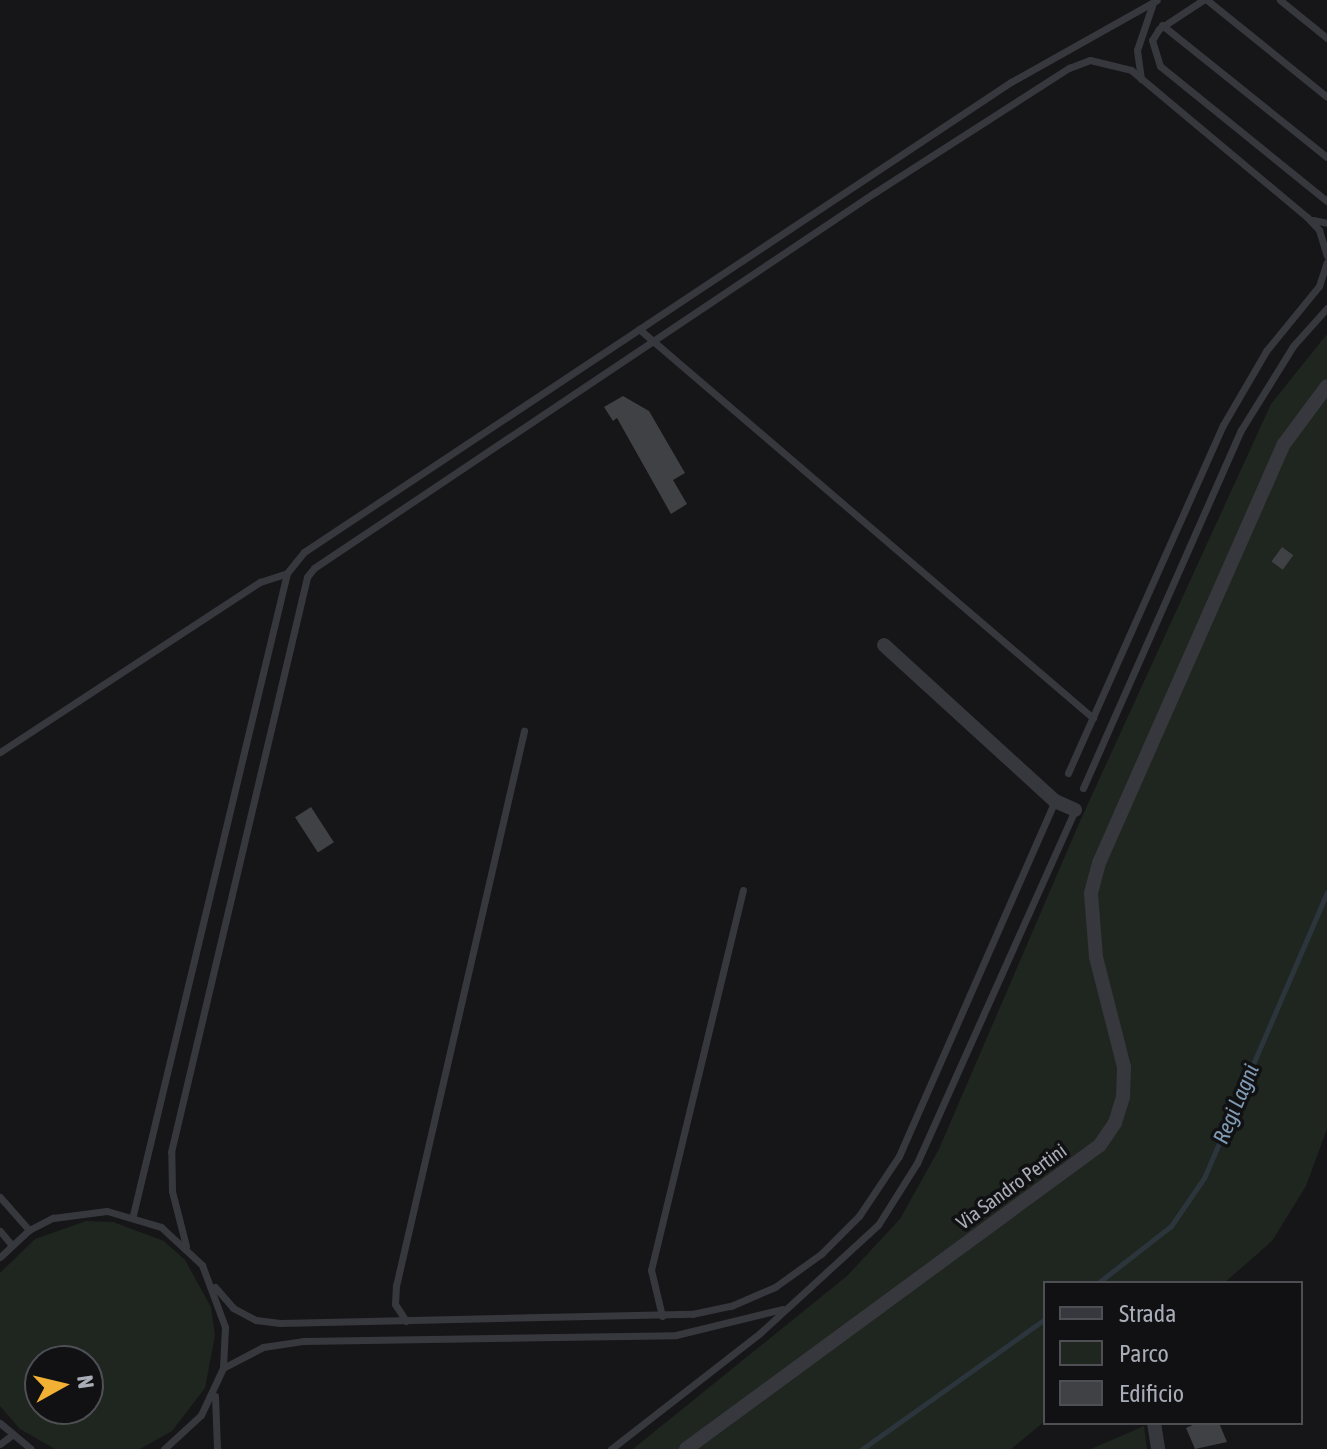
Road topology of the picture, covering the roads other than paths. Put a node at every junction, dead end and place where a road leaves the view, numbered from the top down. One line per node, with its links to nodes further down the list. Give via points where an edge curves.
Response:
1 (1205, 0): 4 (lane); 7 (lane)
2 (1280, 0): 5 (lane)
3 (1156, 1): 6 (lane, via 1140,33); 14 (lane, via 1011,82)
4 (1162, 25): 8 (lane); 9 (lane, via 1152,40 1160,66)
5 (1327, 38)
6 (1141, 79): 10 (lane); 15 (lane, via 1113,62 1090,60 1069,68)
7 (1327, 97)
8 (1327, 157)
9 (1327, 201)
10 (1307, 217): 11 (lane); 12 (lane, via 1319,230)
11 (1327, 223)
12 (1327, 259): 19 (lane, via 1319,286 1259,361 1223,425)
13 (1327, 308): 23 (lane, via 1286,356 1241,430)
14 (639, 329): 15 (lane); 17 (lane, via 304,552)
15 (655, 342): 19 (lane); 32 (lane, via 307,577 171,1152 172,1191)
16 (1327, 386): 48 (street, Via Sandro Pertini, via 1284,444 1109,835 1091,893 1096,957 1124,1067 1123,1097 1100,1145)
17 (287, 573): 21 (lane, via 260,582); 28 (lane)
18 (884, 645): 24 (street)
19 (1093, 718): 22 (lane)
20 (524, 731): 37 (lane, via 396,1286 395,1304)
21 (0, 752)
22 (1068, 773)
23 (1083, 788)
24 (1055, 801): 25 (street); 36 (lane, via 899,1156 859,1216 821,1254 775,1287 731,1306)
25 (1075, 810): 35 (lane, via 898,1197 857,1247)
26 (743, 890): 36 (lane, via 651,1270)
27 (0, 1197): 29 (lane)
28 (133, 1215): 29 (lane, via 80,1212); 32 (lane)
29 (29, 1230): 31 (lane)
30 (0, 1231): 31 (lane)
31 (11, 1244): 33 (lane)
32 (186, 1246): 34 (lane)
33 (0, 1257)
34 (215, 1287): 37 (lane, via 233,1308 256,1320); 38 (lane, via 225,1327)
35 (789, 1307): 38 (lane, via 676,1335 303,1341 263,1347); 47 (lane)
36 (662, 1316): 37 (lane)
37 (406, 1321)
38 (223, 1368): 39 (lane)
39 (215, 1391): 45 (lane, via 201,1415); 46 (lane)
40 (0, 1423): 42 (lane)
41 (1154, 1425): 49 (street)
42 (12, 1435): 43 (lane); 44 (lane)
43 (0, 1444)
44 (31, 1449)
45 (164, 1449)
46 (217, 1449)
47 (611, 1449)
48 (686, 1449)
49 (1158, 1449)

